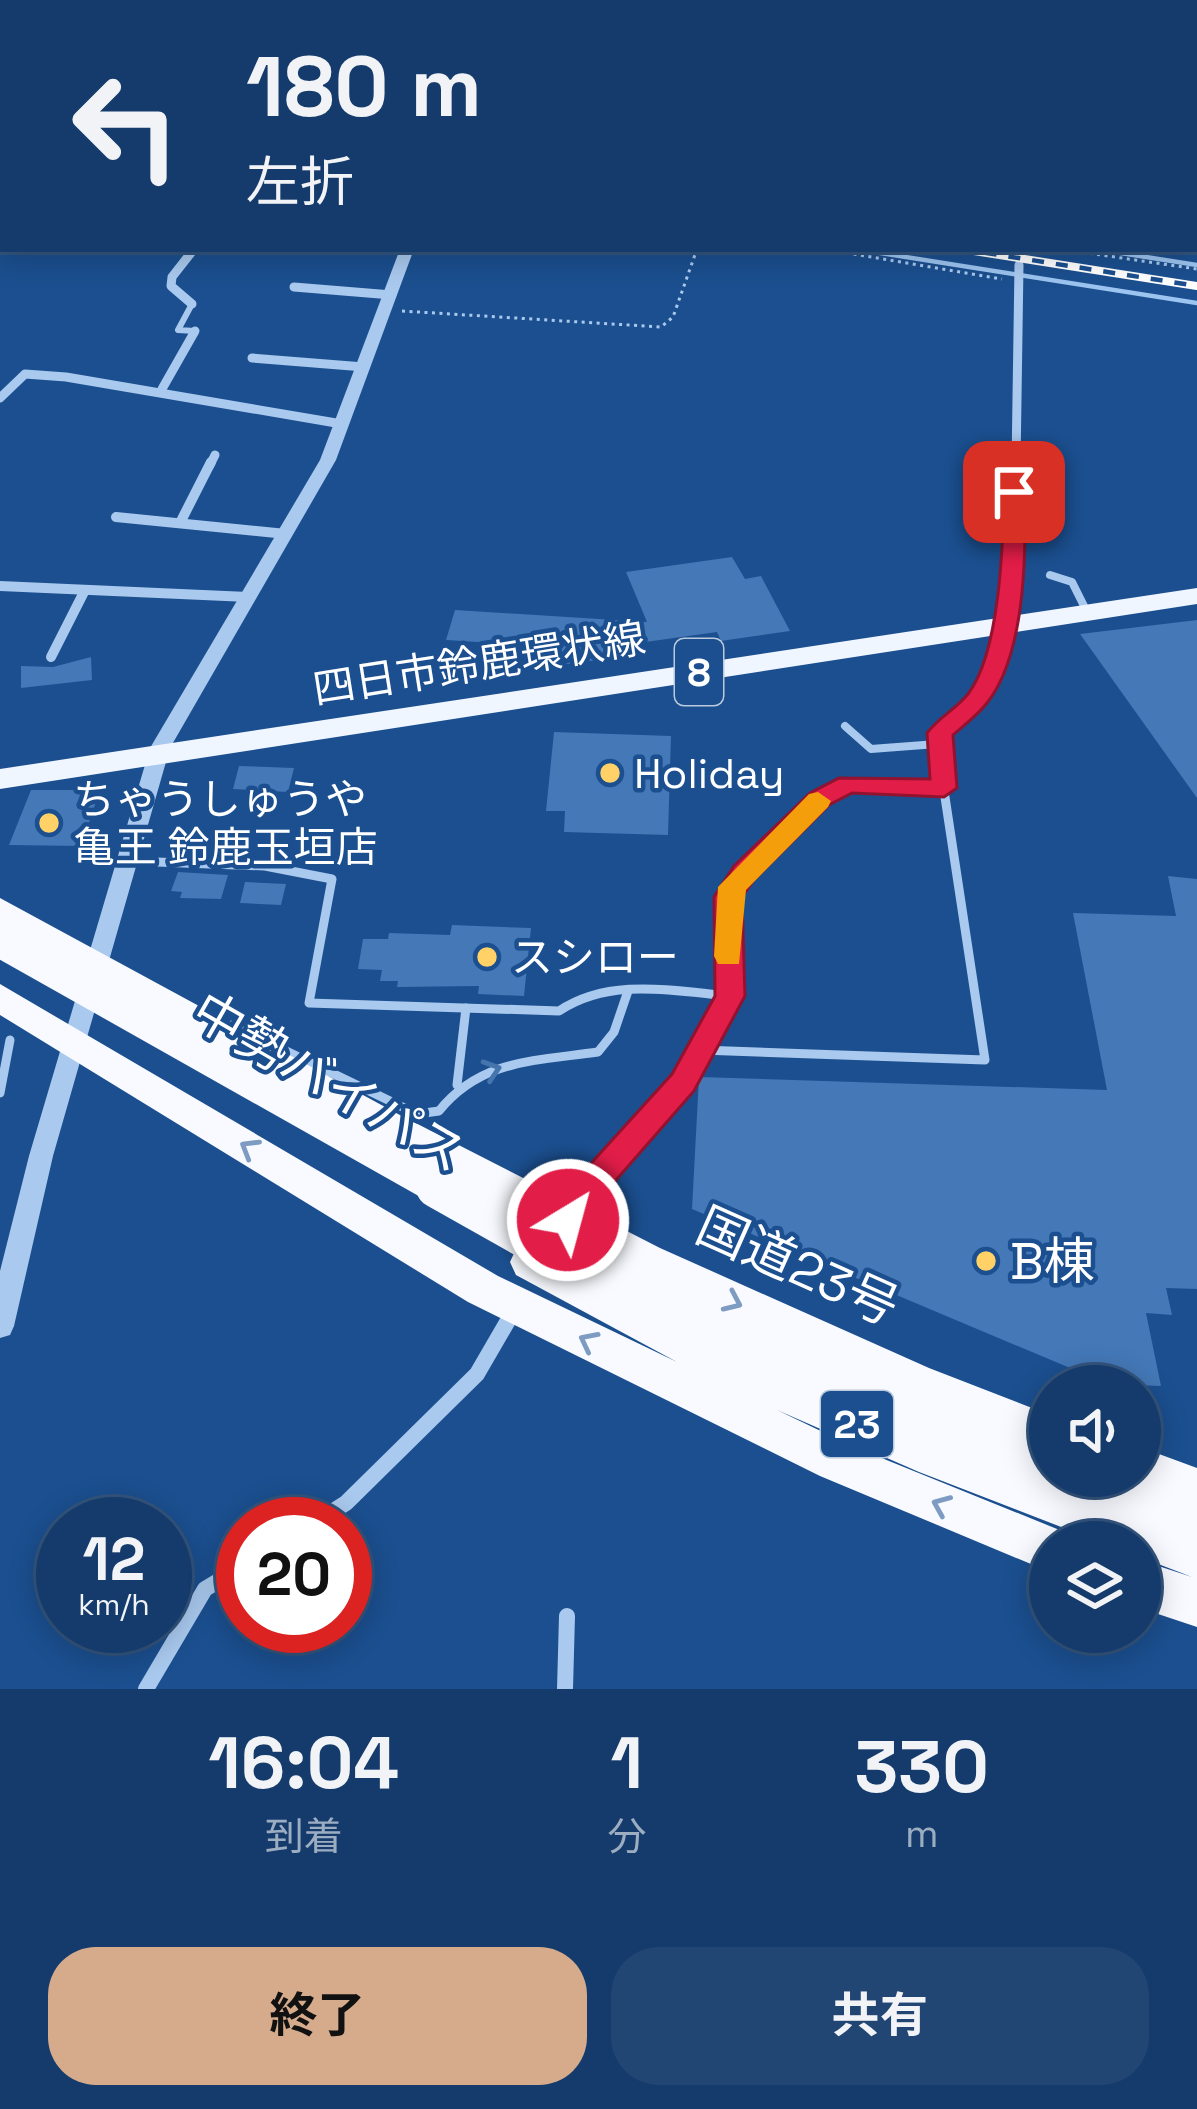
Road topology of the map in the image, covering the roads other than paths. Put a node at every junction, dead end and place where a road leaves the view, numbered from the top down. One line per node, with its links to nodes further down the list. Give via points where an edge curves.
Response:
1 (192, 252): 6 (street, via 171,286)
2 (406, 252): 5 (street)
3 (1018, 275): 23 (street, via 1014,564)
4 (294, 286): 5 (street)
5 (389, 302): 9 (street)
6 (192, 304): 7 (lane, via 178,330)
7 (195, 331): 10 (street)
8 (252, 358): 9 (street)
9 (364, 367): 12 (street)
10 (162, 389): 11 (street, via 25,374); 12 (street)
11 (2, 393)
12 (342, 424): 16 (street)
13 (215, 455): 15 (street)
14 (116, 517): 15 (street)
15 (180, 524): 16 (street)
16 (286, 534): 20 (street)
17 (1050, 575): 22 (lane, via 1072,582)
18 (0, 586): 19 (street)
19 (85, 590): 20 (street); 24 (street)
20 (248, 596): 27 (street)
21 (1197, 596): 22 (main road, 四日市鈴鹿環状線 / 8)
22 (1087, 612): 23 (main road, 四日市鈴鹿環状線 / 8)
23 (1003, 625): 26 (lane, via 988,683); 27 (main road, 四日市鈴鹿環状線 / 8)
24 (51, 657)
25 (845, 726): 26 (lane, via 871,749)
26 (937, 744): 30 (lane)
27 (159, 752): 28 (main road, 四日市鈴鹿環状線 / 8); 29 (main road, 四日市鈴鹿環状線 / 8); 31 (street)
28 (0, 768)
29 (0, 779)
30 (944, 788): 37 (lane, via 848,784 820,799 732,887); 42 (lane, via 985,1060)
31 (125, 861): 35 (street); 39 (lane, via 266,866 332,879 309,1003)
32 (0, 910): 35 (highway, 国道23号 / 23)
33 (0, 939): 45 (highway, 中勢バイパス / 23, bridge)
34 (0, 962): 45 (highway, 中勢バイパス / 23)
35 (112, 971): 41 (street); 43 (lane, via 417,1114 440,1112); 45 (highway, 国道23号 / 23)
36 (628, 990): 37 (lane); 39 (lane, via 574,997 559,1011); 43 (lane, one-way to 36, via 522,1061 598,1052)
37 (730, 996): 42 (lane)
38 (0, 998): 41 (highway, 23)
39 (466, 1008): 43 (lane)
40 (10, 1040): 44 (lane)
41 (77, 1045): 46 (highway, 23, one-way to 41); 47 (street)
42 (701, 1050): 45 (lane)
43 (457, 1085)
44 (0, 1093)
45 (547, 1242): 48 (highway, 国道23号 / 23, one-way to 48, via 716,1295); 49 (highway, 中勢バイパス / 23, via 773,1361); 56 (highway, 中勢バイパス / 23, via 731,1369 934,1457)
46 (516, 1306): 52 (street, via 477,1374); 55 (highway, 23, one-way to 46, via 836,1461)
47 (0, 1326)
48 (1029, 1427)
49 (1029, 1466)
50 (1161, 1477): 51 (highway)
51 (1197, 1490)
52 (352, 1497)
53 (1110, 1497): 54 (highway, 中勢バイパス / 23)
54 (1197, 1530)
55 (1029, 1540)
56 (1197, 1556)
57 (216, 1583): 61 (street)
58 (1161, 1591): 59 (highway)
59 (1197, 1603)
60 (567, 1616): 62 (street)
61 (146, 1689)
62 (565, 1689)

